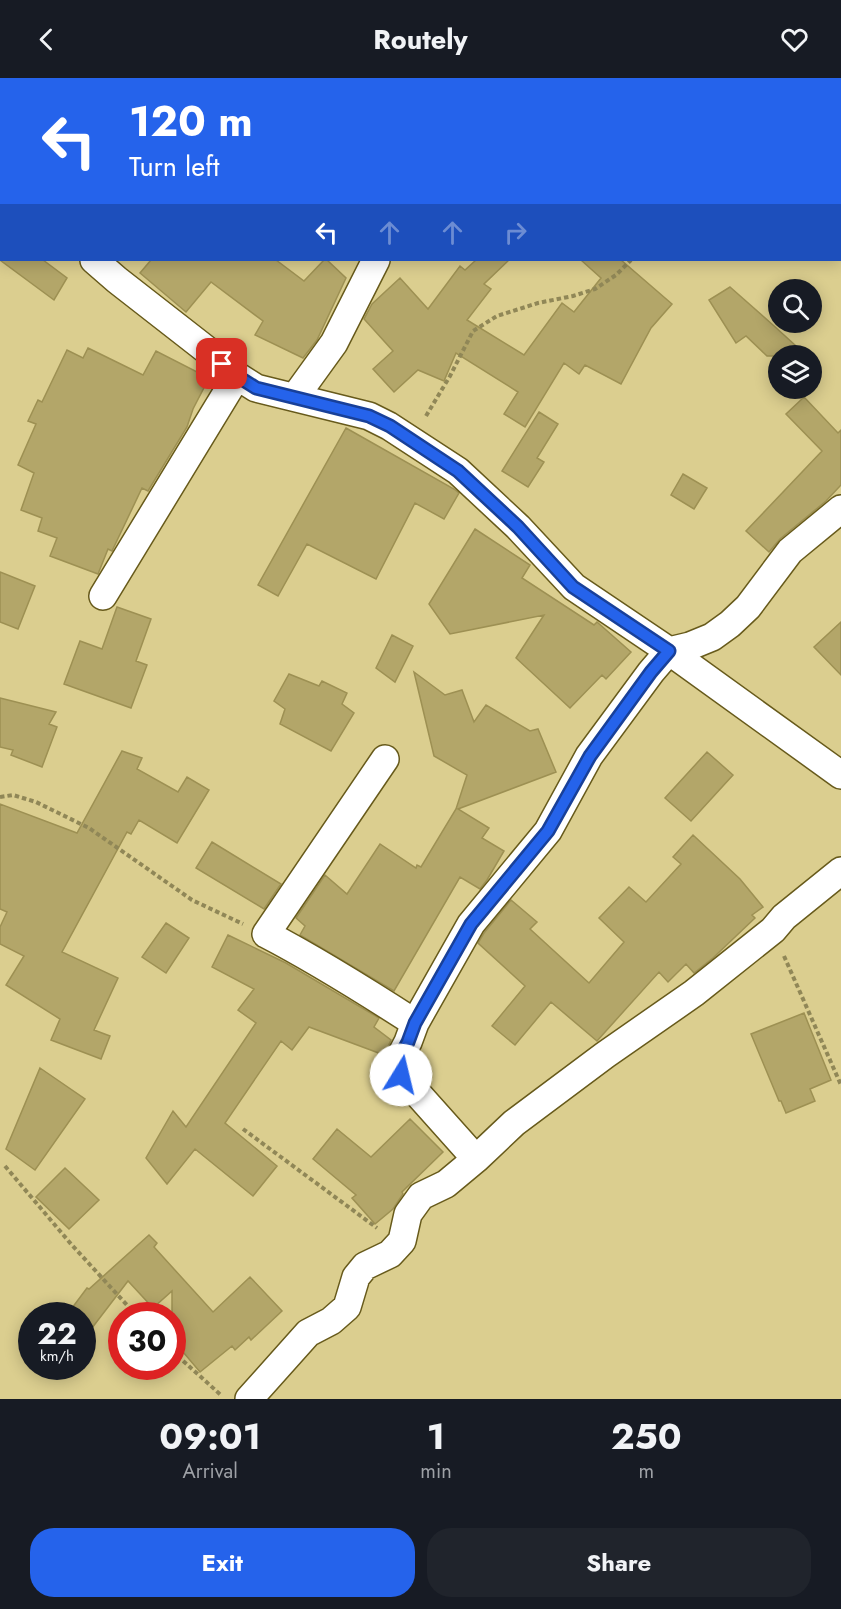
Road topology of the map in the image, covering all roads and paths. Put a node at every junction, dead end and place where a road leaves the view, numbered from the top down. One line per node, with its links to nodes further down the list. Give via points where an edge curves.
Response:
1 (95, 261): 4 (street)
2 (375, 261): 5 (street, via 334,343)
3 (630, 261): 6 (path, via 596,289 497,316 473,331)
4 (237, 376): 5 (street, via 256,388); 8 (street)
5 (295, 397): 6 (street, via 369,416)
6 (411, 440): 9 (street, via 458,471 518,527 573,587)
7 (841, 509): 9 (street, via 790,551 748,607 730,624 711,637)
8 (103, 596)
9 (669, 651): 11 (street); 16 (street, via 590,756 548,831 471,924)
10 (385, 759): 15 (street)
11 (841, 775)
12 (0, 797): 15 (path, via 13,795 36,802 89,828 192,900)
13 (841, 871): 14 (street)
14 (773, 930): 17 (path); 19 (street, via 694,993 513,1123)
15 (266, 934): 16 (street)
16 (415, 1023): 19 (street, via 400,1057 401,1075)
17 (841, 1085)
18 (243, 1129): 21 (path, via 375,1227)
19 (476, 1159): 21 (street, via 446,1184 421,1197 408,1214)
20 (5, 1166): 22 (path)
21 (402, 1241): 25 (street, via 390,1254 365,1266 356,1277 347,1306 331,1321 308,1333)
22 (124, 1302)
23 (186, 1364): 24 (path)
24 (224, 1399)
25 (249, 1399)

